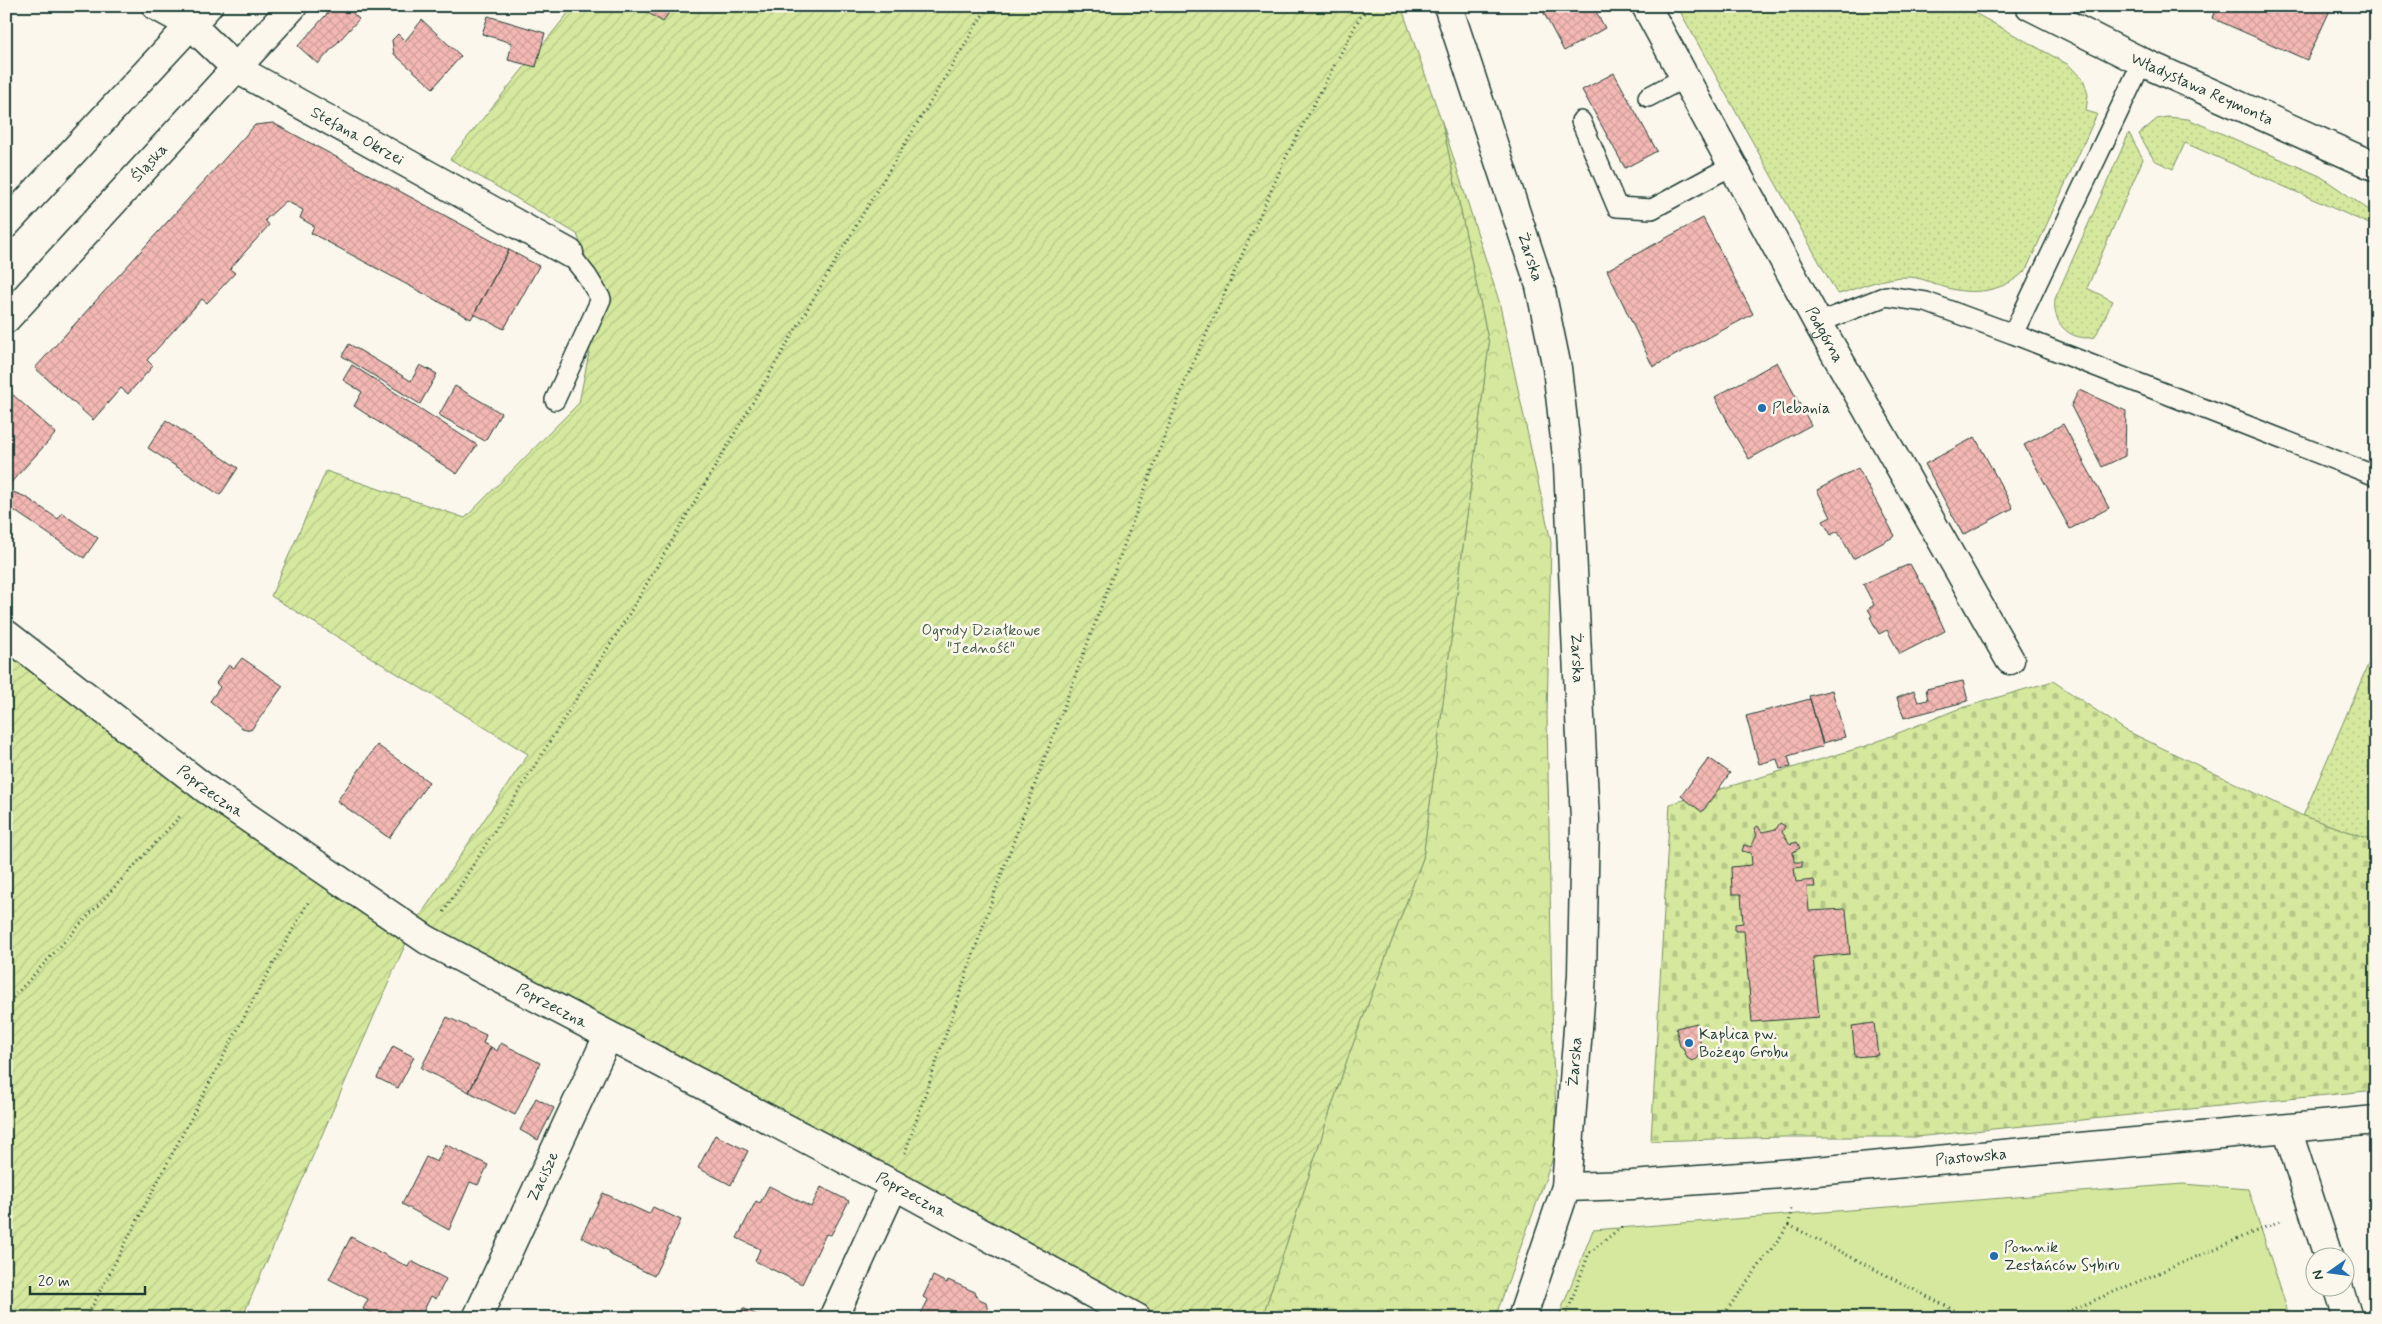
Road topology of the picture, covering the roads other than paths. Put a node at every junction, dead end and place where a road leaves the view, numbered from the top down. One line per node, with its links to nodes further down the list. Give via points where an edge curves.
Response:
1 (156, 6): 6 (street, Stefana Okrzei)
2 (292, 6): 8 (street, Śląska)
3 (1448, 6): 27 (street, Żarska, via 1540,286 1557,368 1568,466 1585,820 1582,975)
4 (1646, 6): 9 (street, Podgórna)
5 (2043, 9): 7 (street, Władysława Reymonta)
6 (199, 16): 8 (street, Stefana Okrzei); 14 (street)
7 (2142, 62): 13 (street, Władysława Reymonta); 18 (lane)
8 (237, 69): 15 (street, Stefana Okrzei); 16 (street, Śląska)
9 (1684, 78): 10 (lane); 12 (street, Podgórna)
10 (1648, 97)
11 (1581, 121): 12 (lane, via 1617,207 1652,209)
12 (1732, 166): 17 (street, Podgórna)
13 (2376, 167)
14 (6, 224)
15 (568, 253): 19 (lane, via 588,276 601,300)
16 (6, 319)
17 (1818, 323): 18 (lane, via 1886,296 1926,302); 22 (street, Podgórna)
18 (2013, 334): 20 (lane)
19 (556, 400)
20 (2376, 476)
21 (6, 634): 23 (street, Poprzeczna, via 206,789 427,940)
22 (2010, 660)
23 (608, 1036): 26 (street, Poprzeczna); 30 (street, Zacisze)
24 (2376, 1120): 25 (street, Piastowska)
25 (2287, 1129): 27 (street, Piastowska, via 1794,1173); 28 (street)
26 (894, 1185): 31 (street); 32 (street, Poprzeczna)
27 (1566, 1187): 33 (street, Żarska)
28 (2325, 1246)
29 (2341, 1296): 34 (street)
30 (476, 1318)
31 (833, 1318)
32 (1136, 1318)
33 (1522, 1318)
34 (2348, 1318)

